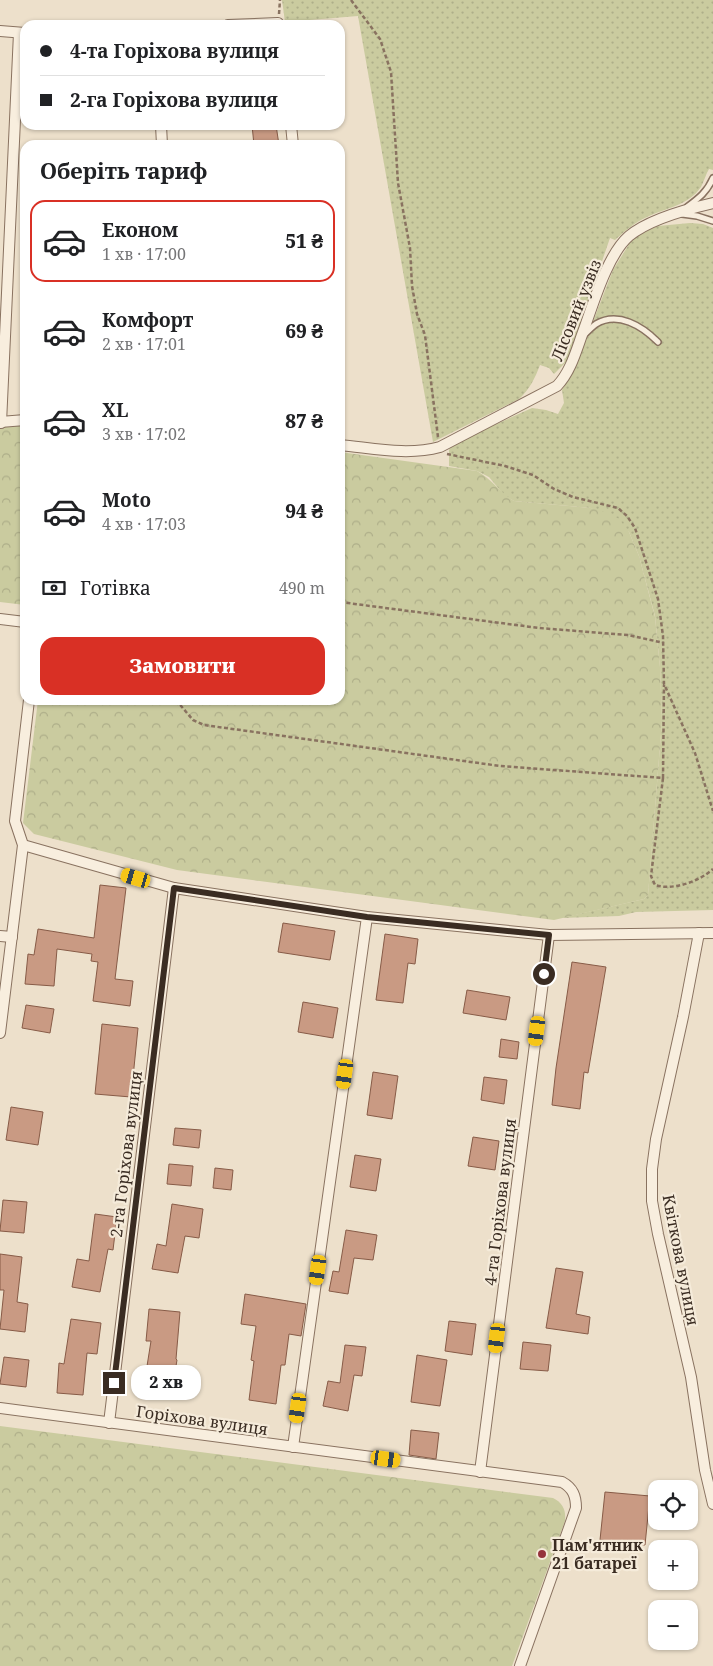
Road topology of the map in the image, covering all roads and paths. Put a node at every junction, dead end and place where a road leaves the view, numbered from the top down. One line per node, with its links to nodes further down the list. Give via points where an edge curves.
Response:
1 (351, 0): 14 (path, via 380,39 391,72 398,183 410,248 412,286 425,335)
2 (0, 31): 3 (street)
3 (20, 33)
4 (20, 68): 12 (street)
5 (713, 178): 7 (lane, via 700,198)
6 (713, 203): 7 (street, Лісовий узвіз)
7 (676, 214): 8 (lane); 9 (street, Лісовий узвіз, via 642,227 620,245 599,288)
8 (713, 221)
9 (582, 337): 10 (lane, via 596,324 616,319 638,325); 14 (street, Лісовий узвіз, via 571,366 557,386)
10 (658, 342)
11 (20, 421): 12 (street)
12 (0, 423)
13 (345, 446): 14 (street, Лісовий узвіз, via 407,452)
14 (440, 447): 18 (path, via 452,456 533,475 573,497 618,508 634,528 658,599)
15 (345, 603): 18 (path, via 539,628 628,635)
16 (0, 619): 17 (street)
17 (20, 621)
18 (664, 643): 19 (path)
19 (664, 684): 22 (path); 23 (path, via 695,753)
20 (28, 705): 24 (street, via 15,821)
21 (181, 705): 22 (path, via 193,720 204,725 500,766)
22 (663, 778): 25 (path, via 651,876 655,885 665,888 688,883)
23 (713, 811)
24 (23, 845): 26 (street); 32 (street)
25 (713, 868)
26 (174, 888): 27 (street); 35 (street, 2-га Горіхова вулиця)
27 (367, 917): 30 (street); 36 (street)
28 (699, 933): 29 (street); 30 (street); 38 (street, Квіткова вулиця, via 656,1139 652,1201 690,1377)
29 (713, 933)
30 (549, 935): 37 (street, 4-та Горіхова вулиця)
31 (0, 936): 32 (street)
32 (12, 937): 33 (street)
33 (0, 1033)
34 (0, 1408): 35 (street, Горіхова вулиця)
35 (109, 1423): 36 (street, Горіхова вулиця)
36 (293, 1447): 37 (street, Горіхова вулиця)
37 (480, 1472): 39 (street, Горіхова вулиця, via 562,1482 574,1493 576,1508 573,1520)
38 (713, 1504)
39 (520, 1666)

